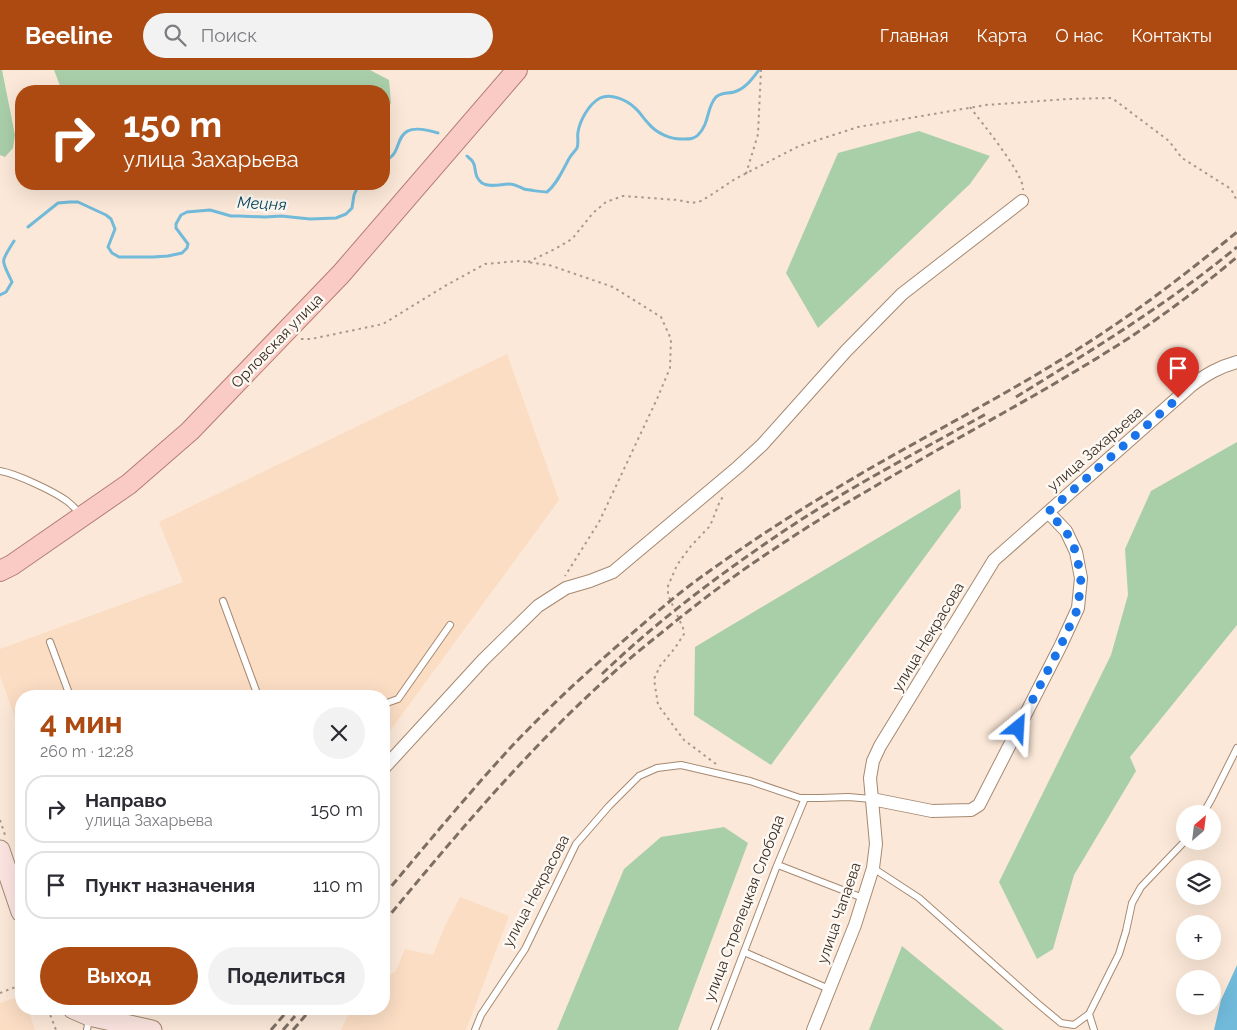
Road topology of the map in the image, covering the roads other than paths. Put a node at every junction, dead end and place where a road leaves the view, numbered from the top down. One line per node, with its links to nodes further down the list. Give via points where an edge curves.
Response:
1 (517, 70): 6 (main road, Орловская улица, via 341,274 190,431 130,484)
2 (1022, 201): 15 (street, via 902,294 762,445 613,572 566,588 538,606 483,660)
3 (1237, 362): 5 (street, улица Захарьева, via 1205,375 1192,385)
4 (0, 472): 6 (lane, via 56,494)
5 (1048, 512): 17 (street, улица Некрасова, via 994,560 880,746 870,778); 17 (street, via 1066,531 1076,552 1081,578 1078,608 979,805 971,810 932,811)
6 (83, 517): 7 (main road, Орловская улица)
7 (0, 571)
8 (223, 601): 12 (lane)
9 (450, 625): 13 (lane, via 398,699)
10 (50, 642): 11 (lane)
11 (68, 690)
12 (256, 690)
13 (390, 702)
14 (1237, 748): 18 (lane)
15 (390, 761)
16 (805, 798): 17 (lane, улица Некрасова, via 848,796); 21 (lane, улица Стрелецкая Слобода); 30 (lane, улица Некрасова, via 681,765 658,768 639,776 576,844 525,949 481,1015)
17 (872, 801): 22 (street, улица Чапаева, via 876,844)
18 (1208, 805)
19 (0, 850): 23 (main road)
20 (1176, 850): 27 (lane, via 1141,887 1132,903 1119,954)
21 (778, 864): 24 (lane); 25 (lane, улица Стрелецкая Слобода)
22 (873, 868): 24 (street, улица Чапаева); 27 (lane, via 919,898 1062,1023 1074,1025)
23 (15, 894)
24 (863, 898): 26 (street, улица Чапаева)
25 (744, 952): 26 (lane); 31 (lane, улица Стрелецкая Слобода)
26 (829, 988): 32 (street, улица Чапаева)
27 (1089, 1014): 33 (lane)
28 (83, 1018): 29 (main road)
29 (152, 1030)
30 (475, 1030)
31 (714, 1030)
32 (813, 1030)
33 (1094, 1030)

